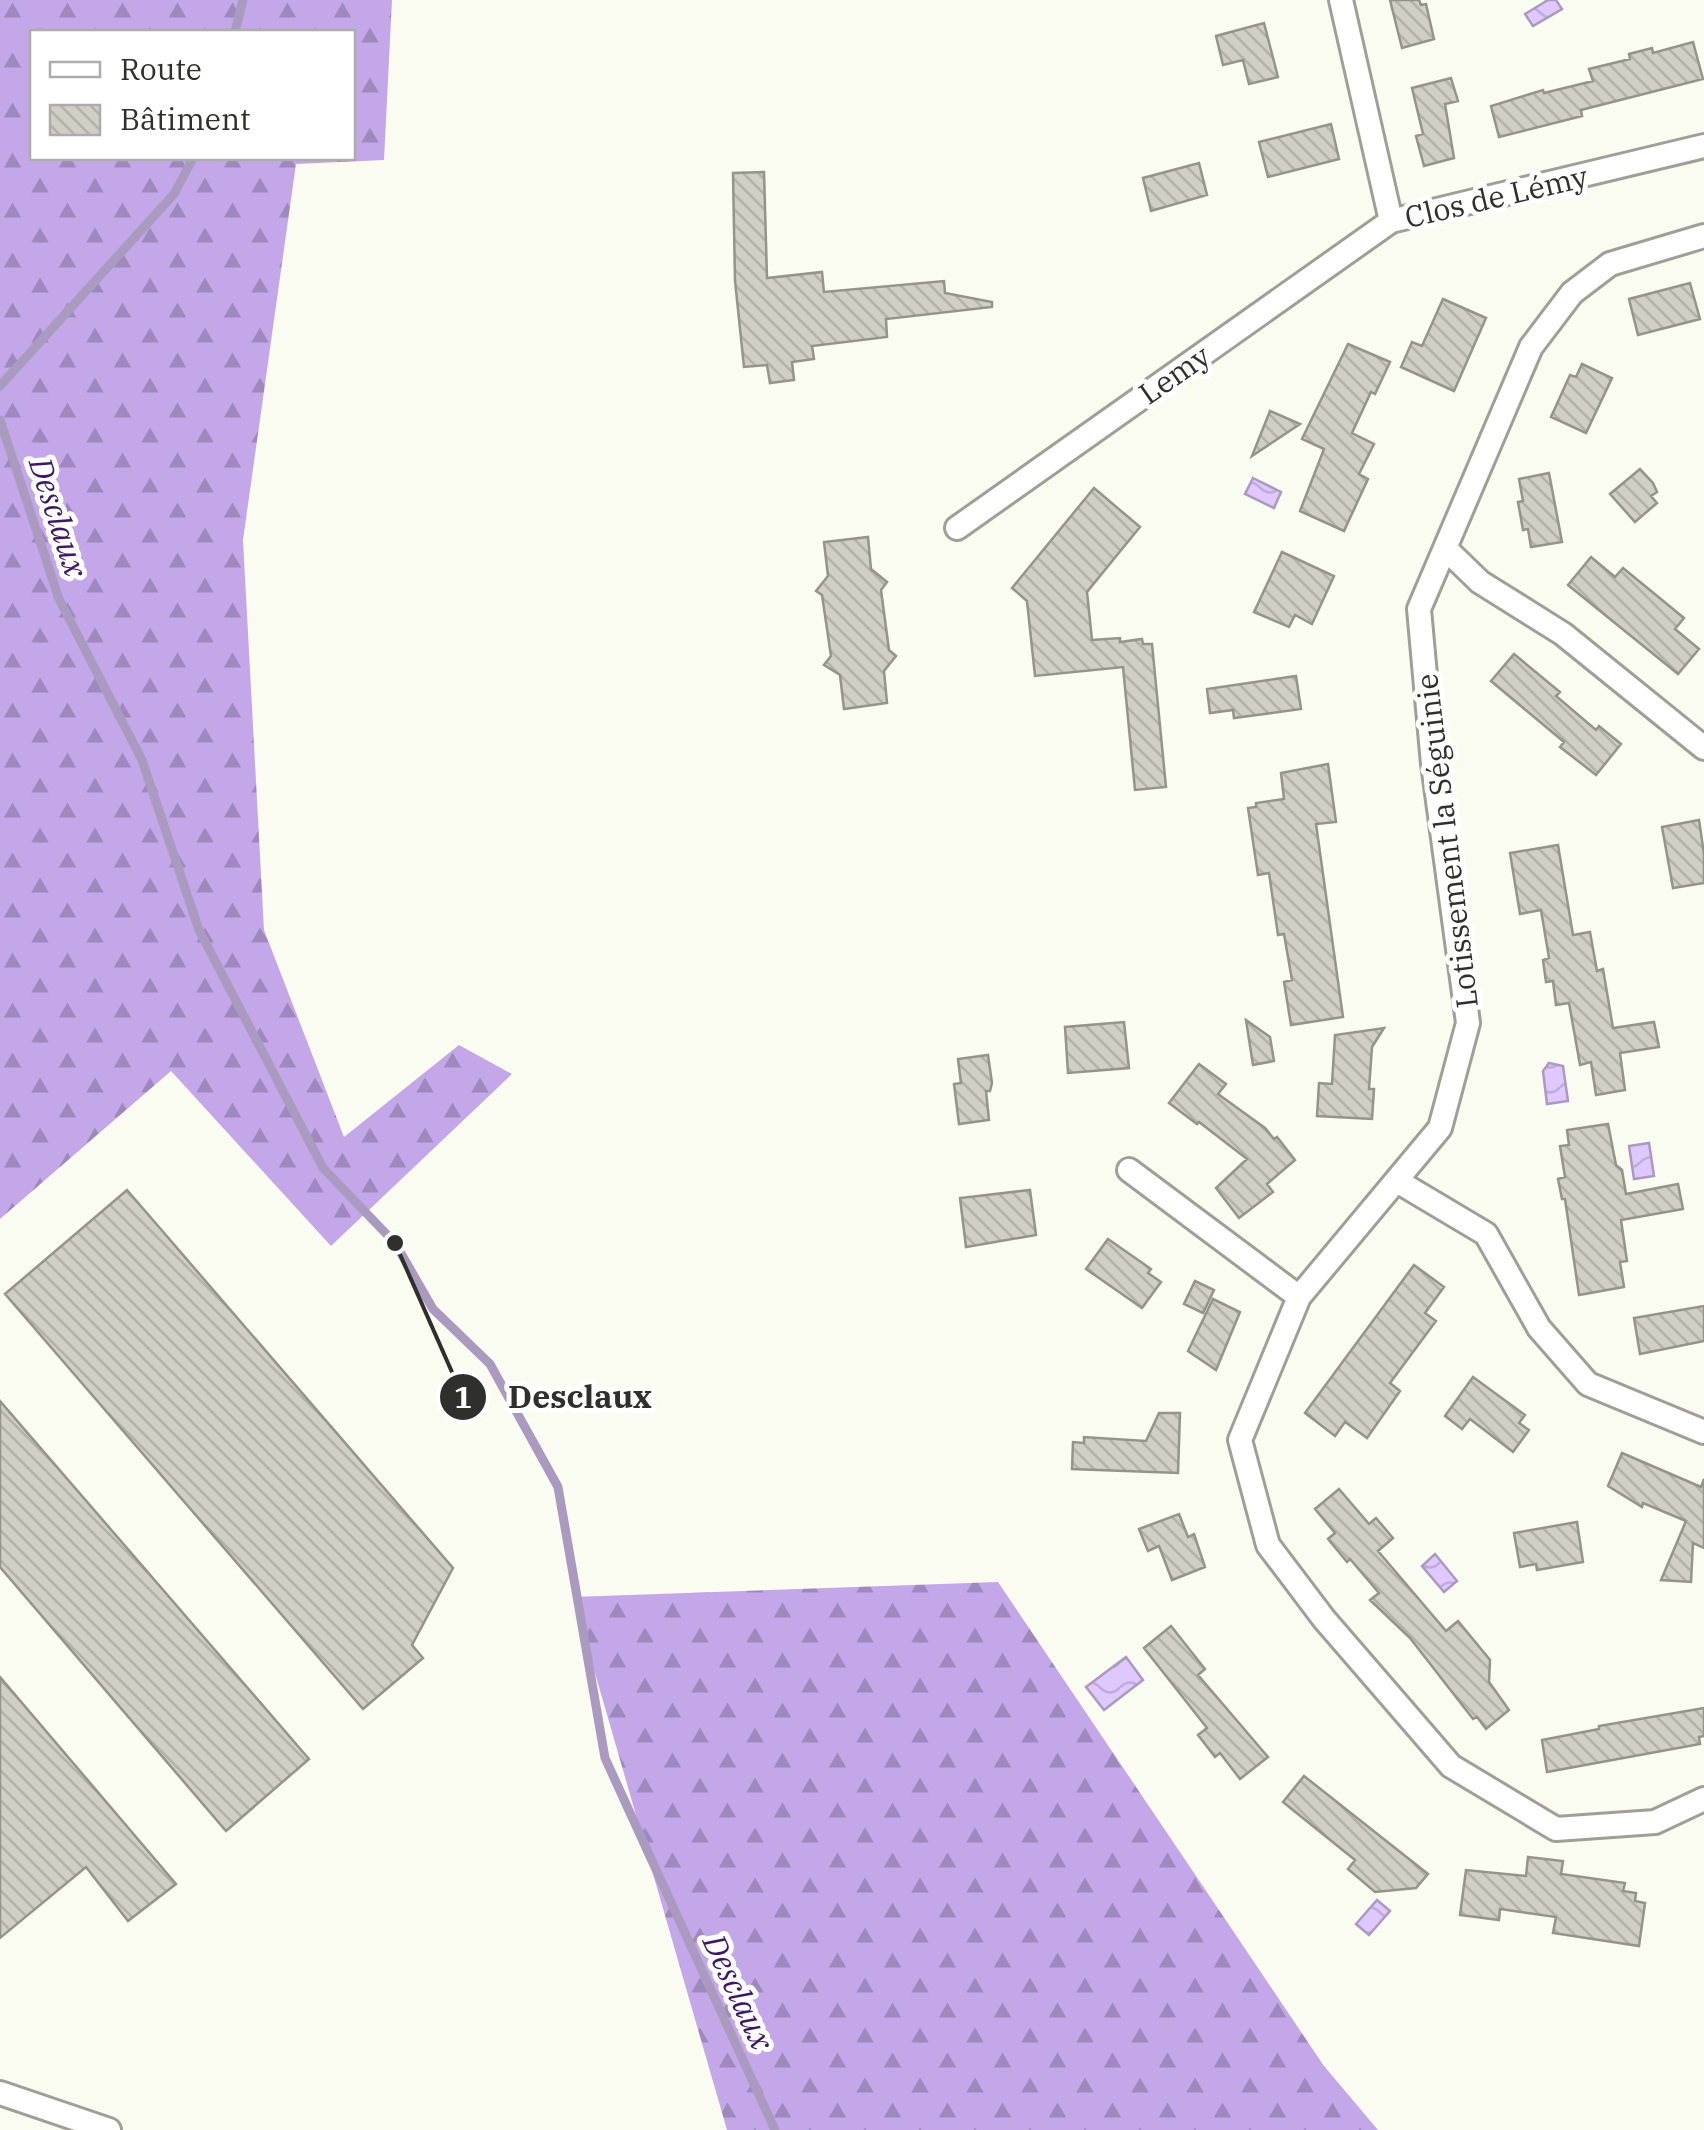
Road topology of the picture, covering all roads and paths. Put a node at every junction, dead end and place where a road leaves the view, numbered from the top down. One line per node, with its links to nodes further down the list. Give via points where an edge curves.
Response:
1 (1341, 0): 3 (street, Clos de Lémy)
2 (1704, 146): 3 (street, Clos de Lémy)
3 (1391, 221): 5 (street, Lemy)
4 (1704, 236): 6 (street, Lotissement la Séguinie, via 1610,264 1572,293 1532,347)
5 (957, 528)
6 (1447, 550): 7 (street, via 1480,582 1563,634); 9 (street, Lotissement la Séguinie, via 1419,610 1468,1023 1440,1128)
7 (1704, 748)
8 (1129, 1170): 10 (street)
9 (1397, 1180): 10 (street, Lotissement la Séguinie); 11 (street, via 1486,1234 1538,1328 1588,1384)
10 (1300, 1297): 12 (street, Lotissement la Séguinie, via 1240,1440 1268,1545 1324,1619 1451,1766 1556,1829 1654,1822)
11 (1704, 1432)
12 (1704, 1799)
13 (0, 2093): 14 (street)
14 (110, 2130)

